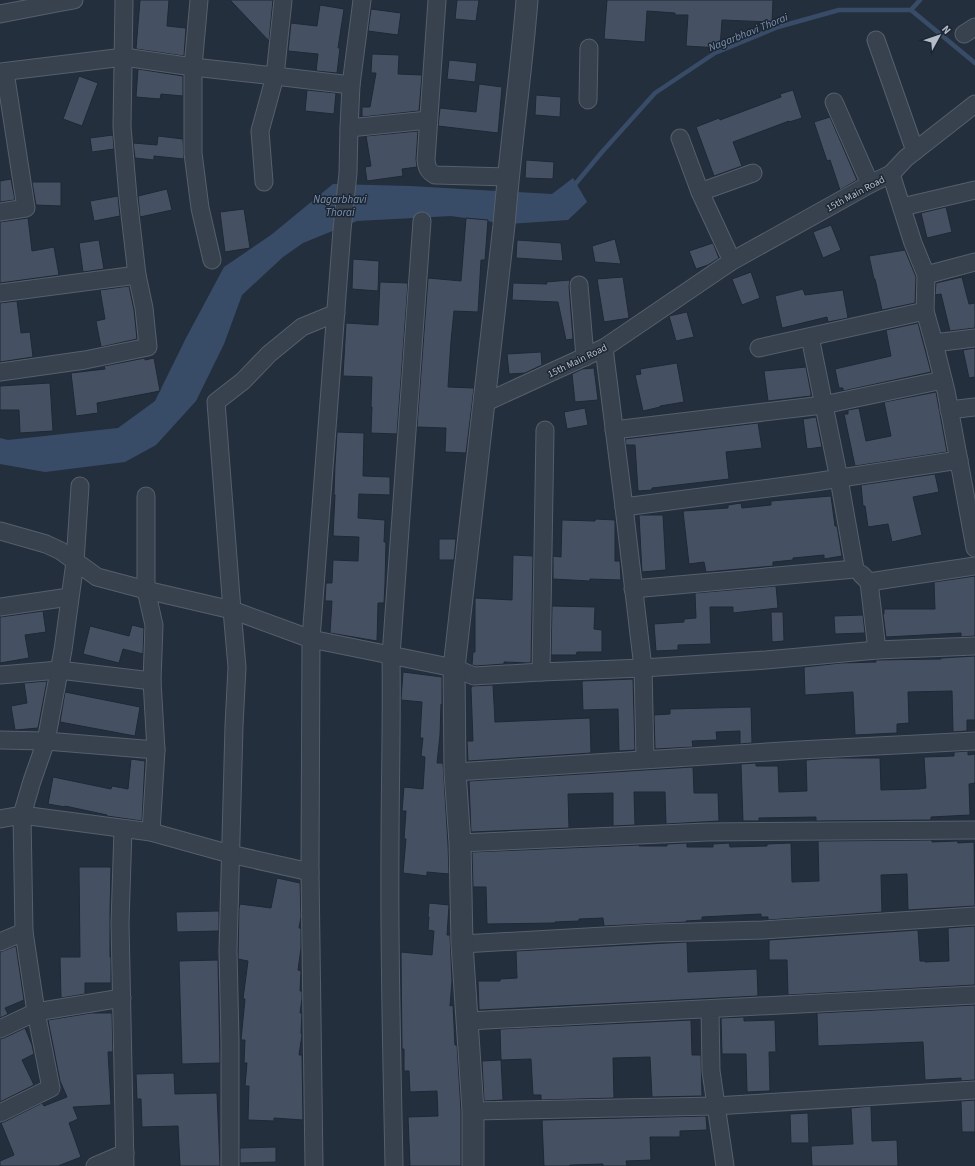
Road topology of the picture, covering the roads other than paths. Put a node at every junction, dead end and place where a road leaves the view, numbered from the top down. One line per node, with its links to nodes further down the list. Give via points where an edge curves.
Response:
1 (74, 0): 8 (street)
2 (124, 0): 11 (street)
3 (199, 0): 12 (street)
4 (283, 0): 14 (street)
5 (362, 0): 15 (street)
6 (437, 0): 19 (street)
7 (527, 0): 26 (street)
8 (0, 14)
9 (876, 40): 22 (street)
10 (588, 48): 16 (street)
11 (124, 57): 12 (street); 13 (street); 36 (street, via 122,127)
12 (193, 67): 14 (street); 33 (street, via 192,153 200,208)
13 (2, 72): 31 (street, via 26,208)
14 (275, 76): 15 (street); 25 (street, via 260,130)
15 (351, 85): 20 (street)
16 (588, 100)
17 (834, 102): 27 (street)
18 (975, 104): 22 (street)
19 (428, 120): 20 (street); 26 (street, via 426,160 430,172 435,175)
20 (349, 128): 41 (street, via 348,173)
21 (680, 138): 29 (street)
22 (916, 150): 24 (street)
23 (753, 173): 29 (street)
24 (892, 174): 27 (street, 15th Main Road); 30 (street, 15th Main Road)
25 (264, 182)
26 (508, 182): 50 (street)
27 (870, 184): 34 (street, 15th Main Road)
28 (975, 190): 30 (street)
29 (700, 192): 34 (street)
30 (902, 207): 37 (street, 15th Main Road)
31 (0, 212)
32 (422, 221): 76 (street)
33 (212, 260)
34 (732, 261): 45 (street, 15th Main Road)
35 (975, 262): 37 (street)
36 (137, 275): 39 (street); 48 (street, via 148,347 85,360)
37 (926, 275): 40 (street, 15th Main Road)
38 (579, 285): 47 (street)
39 (0, 293)
40 (925, 311): 42 (street); 44 (street, 15th Main Road)
41 (336, 313): 72 (street, via 302,327 216,402); 73 (street)
42 (810, 337): 46 (street); 51 (street)
43 (975, 338): 44 (street)
44 (934, 343): 49 (street, 15th Main Road)
45 (604, 348): 47 (street, 15th Main Road); 55 (street)
46 (759, 348)
47 (585, 357): 50 (street, 15th Main Road)
48 (0, 372)
49 (943, 380): 51 (street); 53 (street, 15th Main Road)
50 (484, 403): 77 (street)
51 (823, 406): 55 (street); 57 (street)
52 (975, 407): 53 (street)
53 (949, 410): 56 (street, 15th Main Road)
54 (545, 430): 80 (street)
55 (614, 430): 61 (street)
56 (958, 460): 57 (street); 59 (street, 15th Main Road)
57 (839, 479): 61 (street); 66 (street)
58 (80, 486): 64 (street)
59 (970, 490): 63 (street, 15th Main Road)
60 (146, 496): 69 (street)
61 (624, 507): 68 (street)
62 (0, 531): 64 (street, via 46,544)
63 (975, 548)
64 (75, 562): 69 (street, via 96,577); 70 (street)
65 (975, 566): 67 (street)
66 (855, 569): 67 (street); 68 (street)
67 (869, 582): 75 (street)
68 (633, 589): 78 (street)
69 (146, 590): 72 (street); 82 (street, via 154,625)
70 (69, 597): 71 (street); 79 (street)
71 (0, 607)
72 (232, 610): 73 (street); 95 (street, via 238,667)
73 (311, 639): 76 (street); 96 (street)
74 (975, 646): 75 (street)
75 (877, 650): 78 (street)
76 (391, 656): 77 (street); 115 (street, via 390,981)
77 (454, 668): 80 (street, via 474,676); 88 (street)
78 (643, 668): 80 (street); 87 (street)
79 (59, 670): 81 (street); 82 (street); 84 (street)
80 (541, 672)
81 (0, 675)
82 (152, 681): 86 (street)
83 (0, 740): 84 (street)
84 (46, 741): 86 (street); 89 (street)
85 (975, 741): 87 (street)
86 (156, 750): 93 (street)
87 (645, 759): 88 (street)
88 (455, 772): 94 (street)
89 (22, 816): 90 (street); 91 (street); 98 (street)
90 (0, 819)
91 (123, 828): 93 (street); 102 (street, via 120,923)
92 (975, 830): 94 (street, via 707,832)
93 (151, 832): 95 (street)
94 (460, 843): 100 (street)
95 (230, 854): 96 (street); 113 (street)
96 (310, 872): 114 (street)
97 (975, 916): 100 (street, via 763,930)
98 (24, 932): 99 (street); 104 (street)
99 (0, 942)
100 (462, 944): 105 (street)
101 (975, 995): 103 (street)
102 (122, 998): 104 (street); 111 (street)
103 (710, 1009): 105 (street); 108 (street, via 711,1071)
104 (36, 1012): 106 (street); 110 (street, via 51,1088)
105 (468, 1021): 109 (street)
106 (0, 1029)
107 (975, 1090): 108 (street)
108 (715, 1106): 109 (street); 117 (street)
109 (473, 1111): 116 (street)
110 (0, 1113)
111 (125, 1160): 112 (street)
112 (95, 1166)
113 (230, 1166)
114 (314, 1166)
115 (394, 1166)
116 (473, 1166)
117 (725, 1166)

